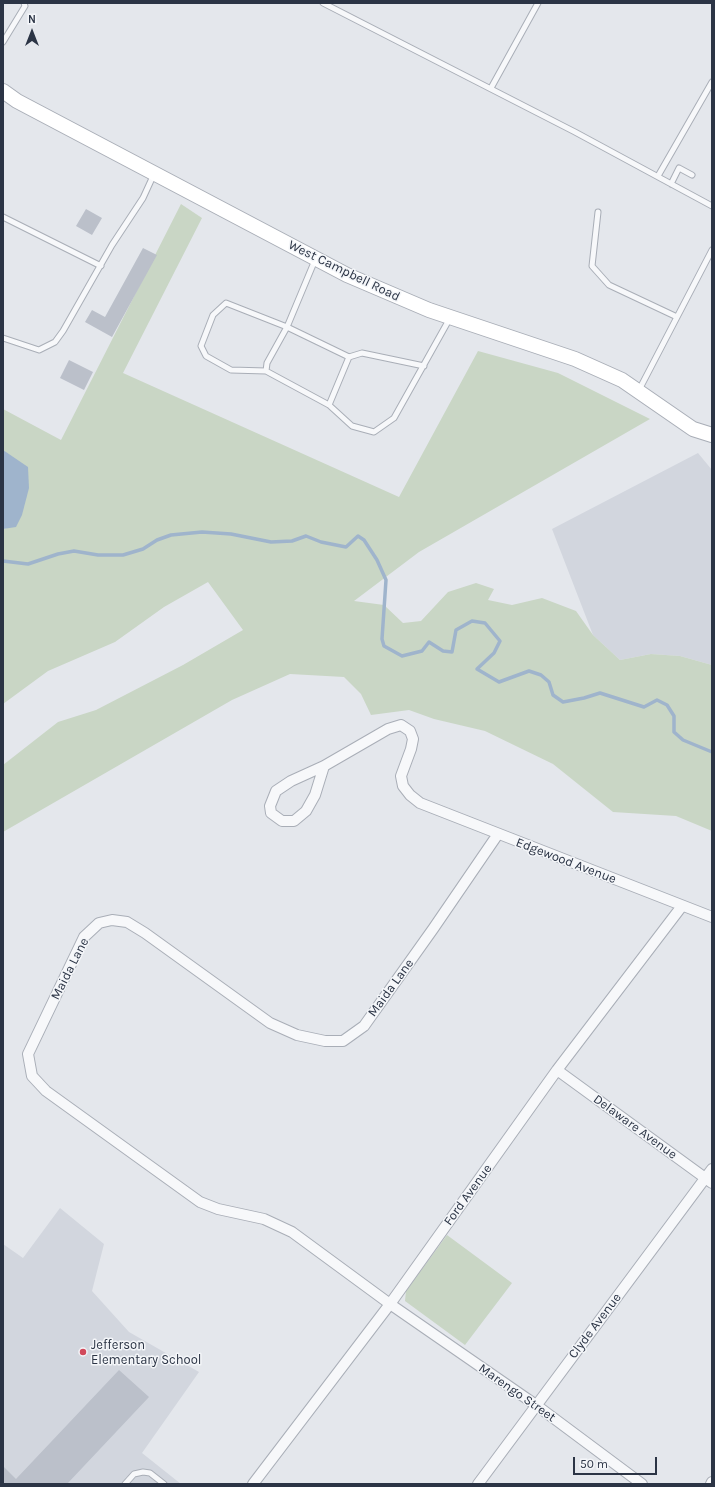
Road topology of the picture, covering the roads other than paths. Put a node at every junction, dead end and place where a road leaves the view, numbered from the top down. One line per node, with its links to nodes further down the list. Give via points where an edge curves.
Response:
1 (24, 3): 4 (lane, via 25,6)
2 (323, 3): 6 (lane)
3 (538, 3): 6 (lane)
4 (3, 42)
5 (712, 82): 10 (lane)
6 (491, 88): 10 (lane)
7 (3, 91): 8 (street, West Campbell Road, via 17,101)
8 (154, 173): 16 (street, West Campbell Road); 17 (lane, via 143,198)
9 (692, 175): 11 (lane, via 679,168)
10 (658, 176): 11 (lane)
11 (671, 184): 12 (lane)
12 (712, 206)
13 (598, 212): 19 (lane, via 592,266 608,284)
14 (3, 217): 17 (lane)
15 (712, 250): 19 (lane)
16 (316, 259): 18 (street, West Campbell Road, via 347,275); 20 (lane)
17 (101, 266): 21 (lane, via 55,342 39,350)
18 (450, 317): 23 (lane); 25 (street, West Campbell Road, via 575,359 622,380)
19 (677, 317): 25 (lane)
20 (288, 327): 22 (lane); 24 (lane, via 267,363); 24 (lane, via 226,303 212,315 201,346 206,356 231,370)
21 (3, 338)
22 (349, 357): 23 (lane, via 362,353); 26 (lane)
23 (424, 366): 26 (lane, via 394,418 374,432 352,426)
24 (266, 372): 26 (lane)
25 (638, 391): 27 (street, West Campbell Road, via 693,429)
26 (329, 405)
27 (712, 435)
28 (324, 766): 28 (street, via 276,791 270,806 271,813 282,822 294,822 306,811 315,795); 29 (street, Edgewood Avenue, via 388,729 401,725 410,731 413,739 401,776 403,786 410,795 420,803)
29 (498, 834): 30 (street, Edgewood Avenue); 35 (street, Maida Lane, via 364,1026 343,1041 325,1041 297,1035 270,1022 145,933 127,922 112,920 100,923 84,937 28,1054 32,1076 46,1091 200,1202 218,1209 264,1219 292,1232)
30 (682, 906): 31 (street, Edgewood Avenue); 32 (street, Ford Avenue)
31 (712, 917)
32 (557, 1070): 34 (street, Delaware Avenue); 35 (street, Ford Avenue)
33 (712, 1169): 34 (street, Clyde Avenue)
34 (709, 1180): 36 (street, Clyde Avenue)
35 (390, 1304): 36 (street, Marengo Street); 39 (street, Ford Avenue)
36 (536, 1405): 40 (street, Clyde Avenue); 41 (street, Marengo Street)
37 (125, 1484): 38 (lane, via 134,1474 143,1472)
38 (164, 1484)
39 (253, 1484)
40 (478, 1484)
41 (642, 1484)

